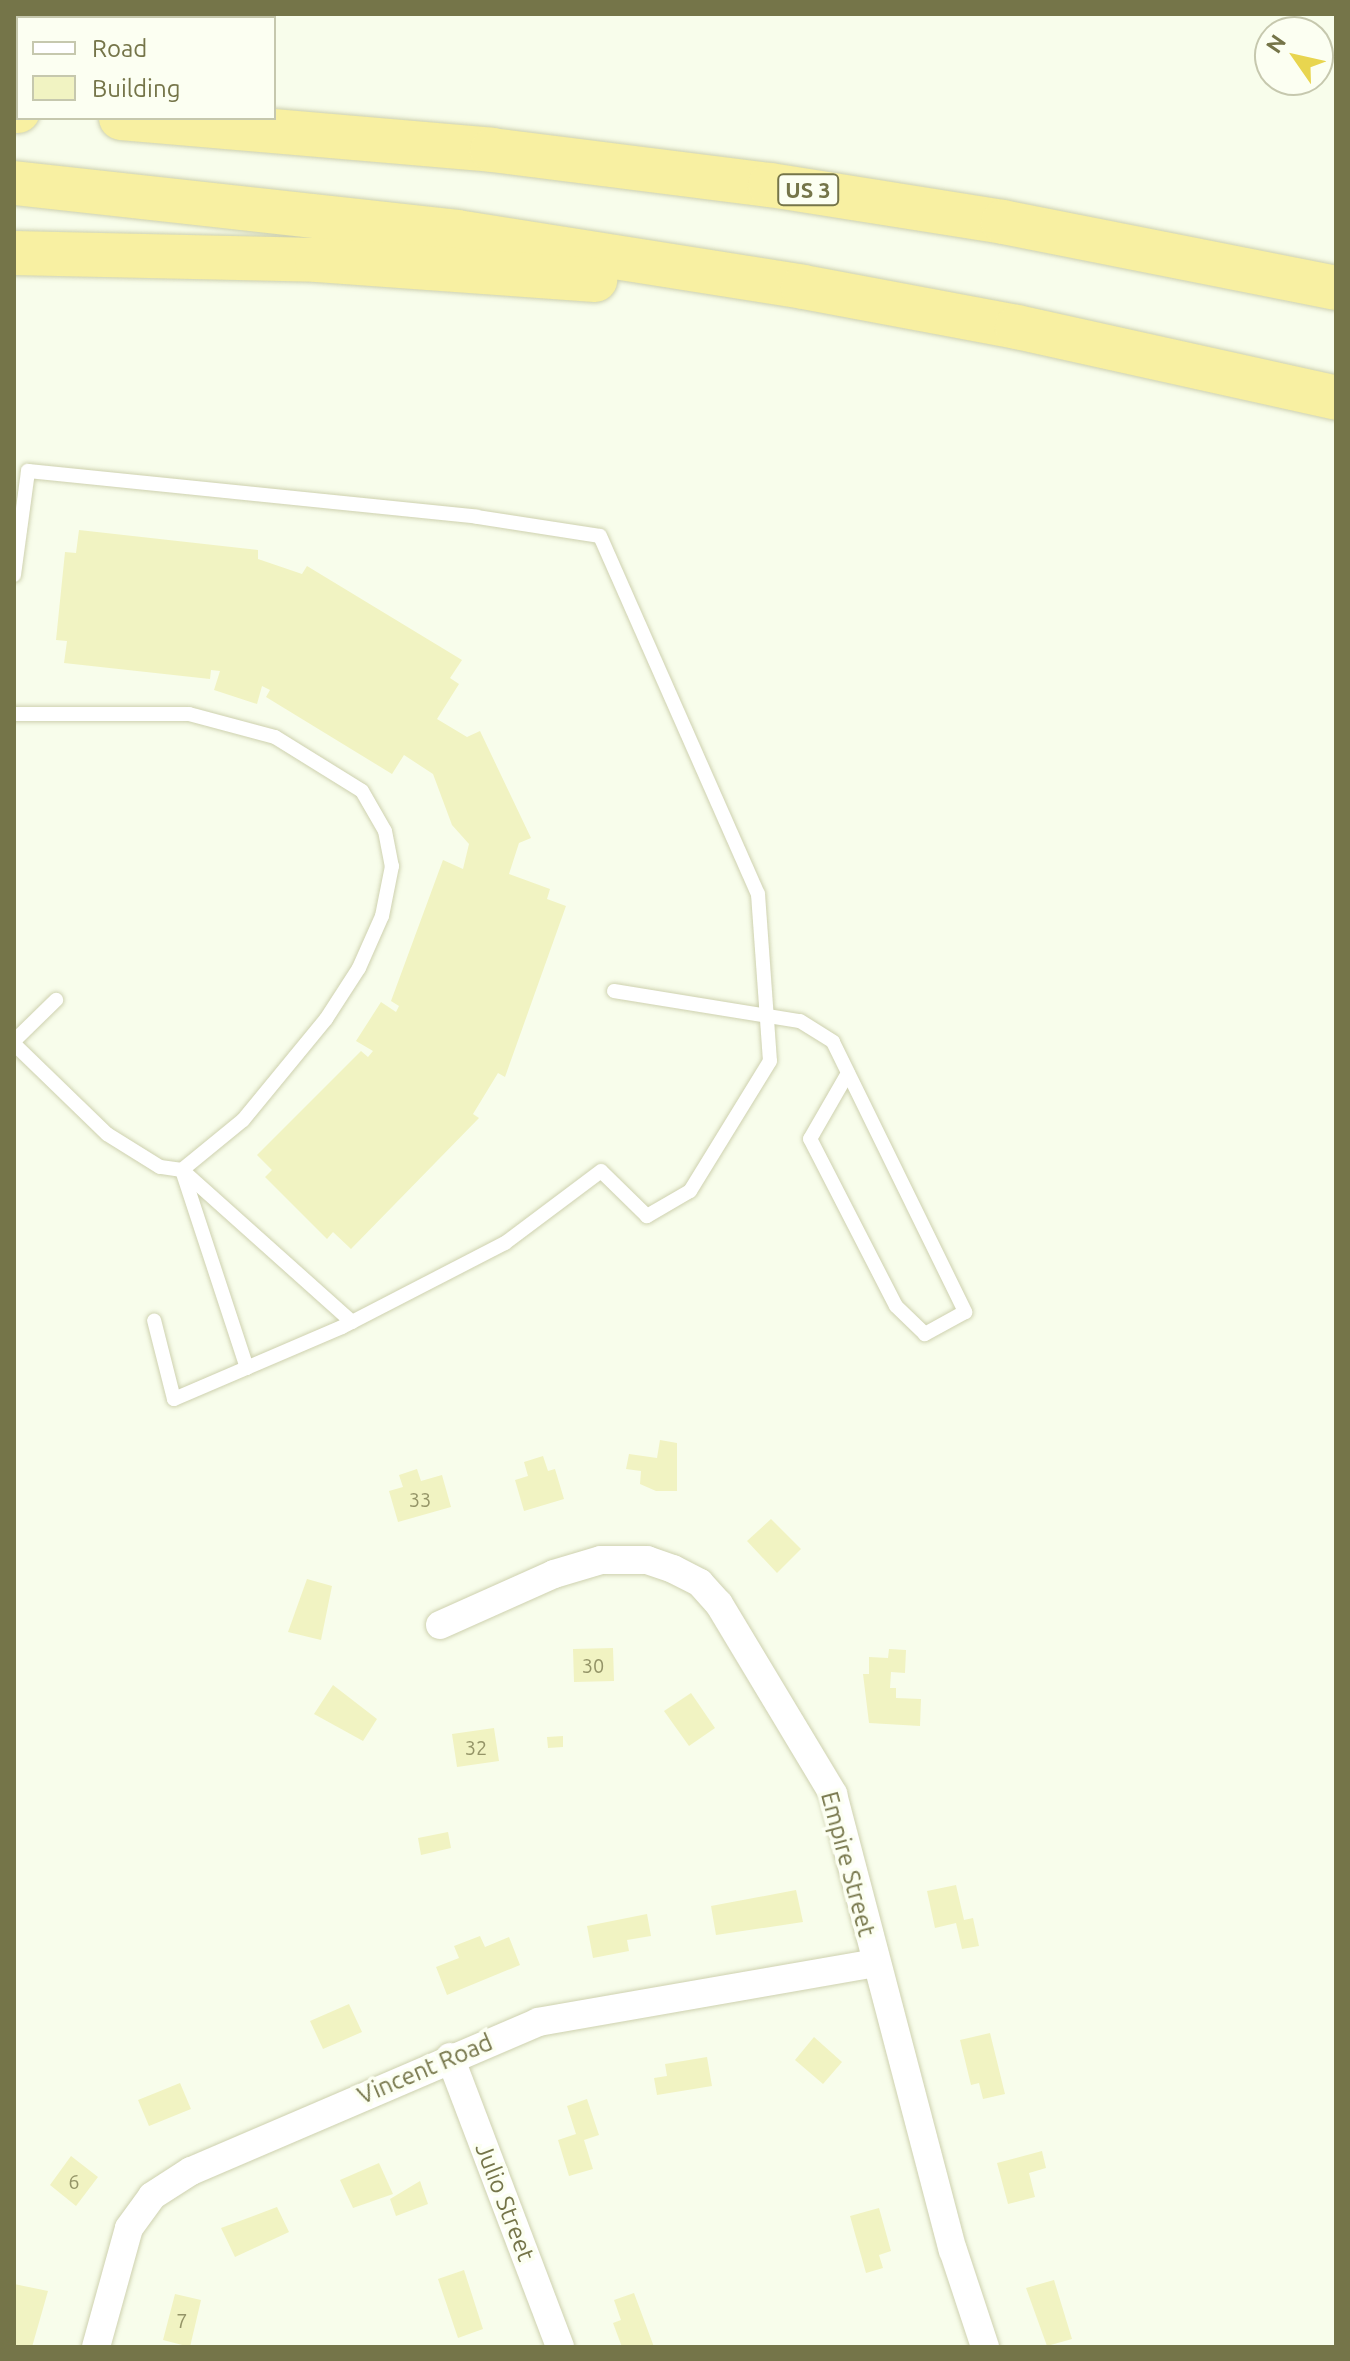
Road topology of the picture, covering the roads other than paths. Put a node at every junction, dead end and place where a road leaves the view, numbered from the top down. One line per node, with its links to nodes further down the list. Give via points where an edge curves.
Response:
1 (144, 120): 5 (highway, US 3, via 492,150 770,185 1003,222)
2 (14, 183): 4 (highway, via 457,232)
3 (14, 253): 4 (highway, via 317,260 645,284)
4 (803, 287): 6 (highway, via 1017,327)
5 (1336, 288)
6 (1336, 398)
7 (14, 575): 11 (lane, via 28,471 477,517 600,536 758,894)
8 (14, 714): 14 (lane, via 189,714 230,720 325,763 362,791 385,831 392,866 382,916 359,968 292,1068 199,1162)
9 (614, 991): 11 (lane)
10 (56, 1000): 12 (lane)
11 (767, 1015): 13 (lane, via 800,1021 833,1042); 16 (lane, via 770,1061 690,1191 647,1216 601,1171 505,1243)
12 (14, 1042): 14 (lane, via 107,1134 160,1167)
13 (848, 1073): 13 (lane, via 965,1312 925,1334 896,1306 810,1139)
14 (182, 1170): 16 (lane); 17 (lane)
15 (154, 1320): 17 (lane, via 174,1399)
16 (352, 1322): 17 (lane)
17 (247, 1368)
18 (440, 1625): 19 (street, Empire Street, via 554,1574 601,1560 647,1560 700,1583 746,1645 833,1794)
19 (875, 1963): 20 (street, Vincent Road, via 561,2016); 23 (street, Empire Street)
20 (450, 2057): 21 (street, Vincent Road, via 163,2188 122,2242); 22 (street, Julio Street)
21 (96, 2347)
22 (560, 2347)
23 (985, 2347)

